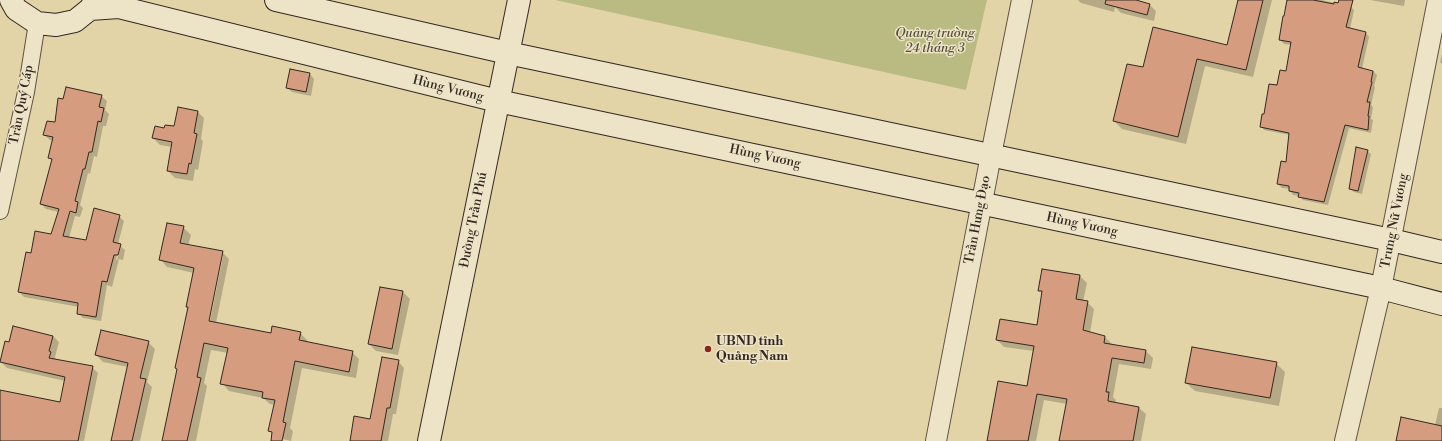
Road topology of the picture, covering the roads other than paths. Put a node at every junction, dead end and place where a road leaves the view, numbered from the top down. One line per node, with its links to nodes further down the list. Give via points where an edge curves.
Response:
1 (11, 0): 7 (main road, via 16,9)
2 (276, 0): 8 (main road)
3 (519, 0): 8 (main road, Đường Trần Phú)
4 (1022, 0): 10 (street, Trần Hưng Đạo)
5 (1438, 0): 13 (street, Trưng Nữ Vương)
6 (93, 5): 7 (main road, via 74,20 56,25); 9 (main road, Hùng Vương, via 119,7)
7 (37, 23): 12 (street, Trần Quý Cáp, via 26,92)
8 (508, 53): 9 (main road, Đường Trần Phú); 10 (main road)
9 (498, 101): 11 (main road, Hùng Vương); 17 (main road, Đường Trần Phú)
10 (991, 155): 11 (street, Trần Hưng Đạo); 13 (main road)
11 (981, 204): 15 (main road, Hùng Vương); 18 (street, Trần Hưng Đạo)
12 (0, 211)
13 (1392, 240): 14 (main road); 15 (street, Trưng Nữ Vương)
14 (1442, 252)
15 (1381, 288): 16 (main road, Hùng Vương); 19 (street, Trưng Nữ Vương)
16 (1442, 304)
17 (429, 441)
18 (936, 441)
19 (1345, 441)

